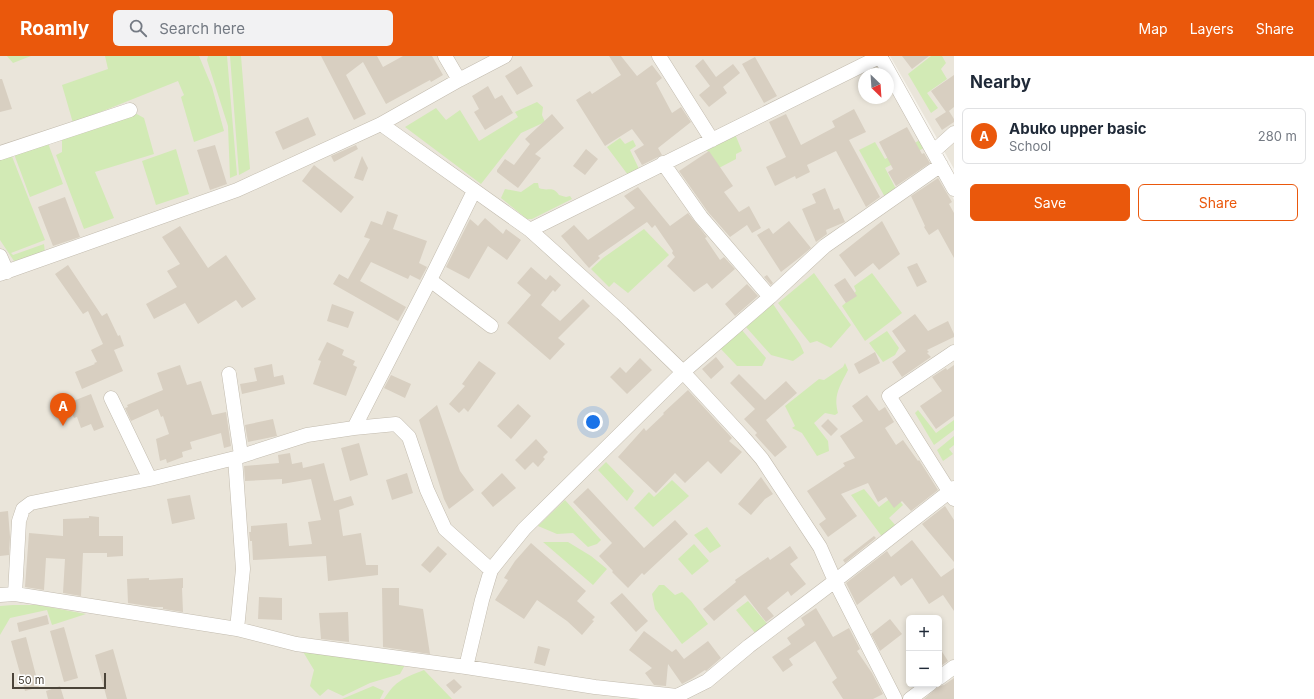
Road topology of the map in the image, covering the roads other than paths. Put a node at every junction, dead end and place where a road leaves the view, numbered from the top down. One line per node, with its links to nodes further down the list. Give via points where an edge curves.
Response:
1 (445, 56): 5 (street)
2 (505, 56): 5 (street)
3 (659, 56): 9 (street)
4 (881, 56): 9 (street); 10 (street)
5 (459, 80): 7 (street)
6 (130, 110): 11 (street)
7 (381, 124): 15 (street); 18 (street, via 237,190)
8 (954, 133): 10 (street)
9 (712, 140): 12 (street)
10 (934, 151): 13 (street)
11 (0, 153)
12 (663, 163): 16 (street); 20 (street, via 701,217)
13 (941, 165): 14 (street); 20 (street, via 825,246)
14 (954, 189)
15 (474, 191): 16 (street); 19 (street)
16 (530, 230): 23 (street)
17 (0, 256): 18 (street)
18 (4, 273)
19 (430, 280): 21 (street); 26 (street)
20 (770, 297): 23 (street)
21 (491, 326)
22 (954, 352): 29 (street, via 890,396)
23 (683, 372): 30 (street, via 524,529); 31 (street, via 762,459 820,547)
24 (229, 374): 27 (street)
25 (111, 398): 28 (street)
26 (354, 428): 27 (street, via 307,435); 30 (street, via 396,424 409,437 427,490 445,529)
27 (238, 456): 28 (street); 34 (street, via 243,569)
28 (150, 479): 33 (street, via 31,502 23,509 19,521)
29 (952, 492): 31 (street)
30 (491, 570): 35 (street)
31 (835, 581): 39 (street, via 707,681 677,696); 40 (street)
32 (0, 594): 33 (street)
33 (15, 594): 34 (street)
34 (237, 629): 35 (street, via 296,644)
35 (466, 667): 39 (street)
36 (954, 667): 37 (street)
37 (942, 676)
38 (926, 687): 41 (street)
39 (595, 693)
40 (895, 699)
41 (910, 699)

